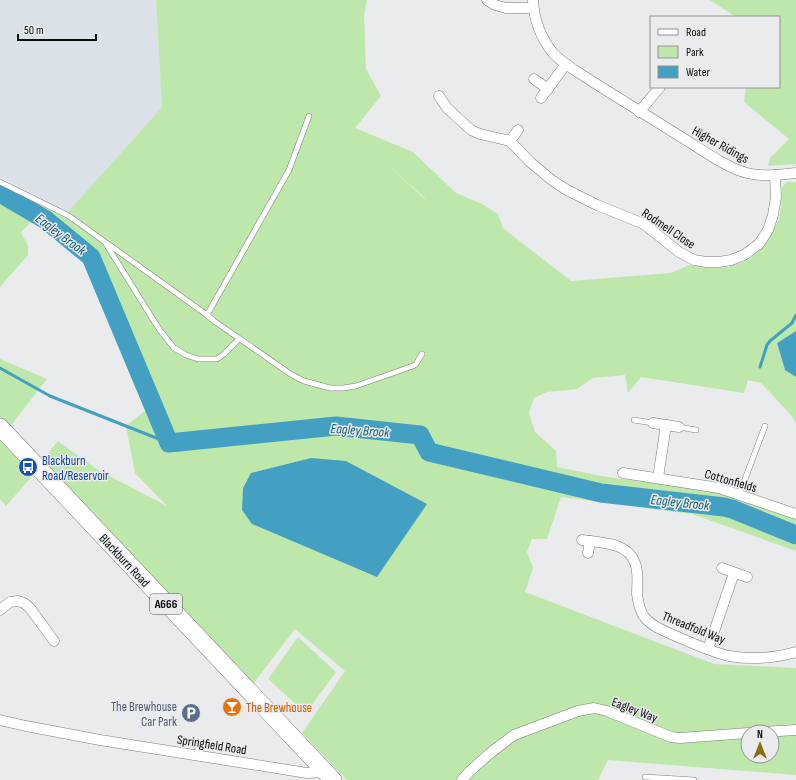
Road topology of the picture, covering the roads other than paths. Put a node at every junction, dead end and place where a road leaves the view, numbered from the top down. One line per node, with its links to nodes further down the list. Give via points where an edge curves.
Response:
1 (487, 0): 2 (street, Higher Ridings, via 506,8)
2 (533, 4): 3 (street, Higher Ridings, via 537,26 545,42)
3 (566, 64): 6 (street); 9 (street, Higher Ridings)
4 (534, 79): 6 (street)
5 (659, 88): 9 (street)
6 (548, 89): 8 (street)
7 (439, 96): 12 (street, via 444,111 471,130)
8 (541, 98)
9 (639, 112): 14 (street, Higher Ridings, via 730,167 747,173)
10 (309, 116): 17 (lane, via 289,170)
11 (518, 130): 12 (street)
12 (510, 141): 14 (street, Rodmell Close, via 540,171 567,190 644,224 679,252 694,260 706,262 732,260 759,244 768,230 773,215 776,196)
13 (796, 173): 14 (street, Higher Ridings)
14 (775, 175)
15 (0, 182): 16 (lane, via 69,216)
16 (104, 241): 17 (lane); 18 (lane, via 159,329 174,348 198,359 217,359)
17 (207, 315): 18 (lane)
18 (239, 338): 19 (lane, via 298,378 330,388 356,386 413,366)
19 (422, 354)
20 (634, 420): 21 (lane)
21 (653, 423): 22 (street)
22 (666, 425): 25 (street); 28 (street)
23 (765, 426): 29 (lane)
24 (0, 427): 43 (highway, Blackburn Road / A666)
25 (679, 427): 26 (lane)
26 (696, 430)
27 (623, 473): 28 (street, Cottonfields)
28 (658, 478): 29 (street, Cottonfields, via 719,488)
29 (739, 495): 30 (street, Cottonfields)
30 (796, 514)
31 (588, 552): 37 (street, Threadfold Way, via 586,540 610,544 626,551 637,569 639,606 646,620 656,627)
32 (722, 568): 33 (street)
33 (734, 573): 34 (street); 37 (street)
34 (747, 577)
35 (0, 610): 36 (street, via 10,602 24,603 30,608 36,623)
36 (54, 641)
37 (708, 649): 38 (street, Threadfold Way, via 729,656 749,658)
38 (796, 652)
39 (0, 720): 43 (street, Springfield Road, via 100,740 197,751)
40 (796, 730): 41 (street)
41 (780, 731)
42 (740, 734): 45 (street, Eagley Way, via 671,737 608,711 594,708 578,710 514,735)
43 (329, 776)
44 (646, 777): 46 (lane)
45 (462, 780)
46 (694, 780)

